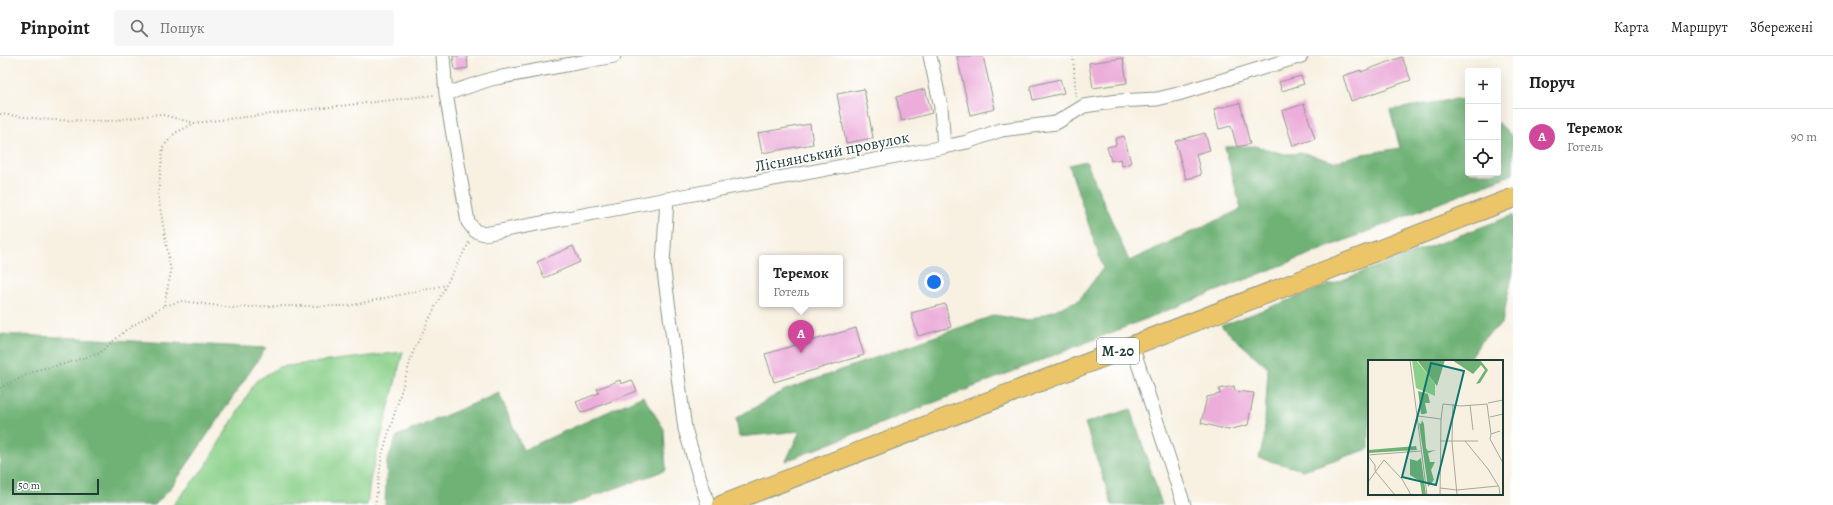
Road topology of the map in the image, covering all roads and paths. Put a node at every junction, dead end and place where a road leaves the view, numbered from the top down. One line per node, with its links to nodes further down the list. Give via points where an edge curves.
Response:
1 (443, 56): 6 (street)
2 (614, 56): 6 (street, via 491,79)
3 (930, 56): 10 (street, via 941,106)
4 (1073, 56): 7 (path)
5 (1300, 56): 7 (street, Ліснянський провулок, via 1164,98 1118,101 1084,106)
6 (446, 94): 9 (path); 13 (street, via 468,222)
7 (1075, 111): 10 (street, Ліснянський провулок, via 1056,123 1001,130)
8 (0, 114): 9 (path, via 50,120 110,121 159,114)
9 (194, 123): 15 (path, via 175,133 162,147 158,195 171,272)
10 (944, 147): 12 (street, Ліснянський провулок)
11 (1513, 198): 16 (highway, М-20)
12 (667, 199): 13 (street, Ліснянський провулок, via 484,234); 19 (street, via 663,264 685,429)
13 (475, 231): 14 (path)
14 (446, 285): 15 (path, via 348,306 234,308 182,300); 18 (path, via 413,352 382,455)
15 (164, 306): 17 (path, via 126,330 100,353 36,370)
16 (1132, 345): 20 (highway, М-20); 21 (street)
17 (0, 388)
18 (375, 505)
19 (708, 505)
20 (722, 505)
21 (1184, 505)

